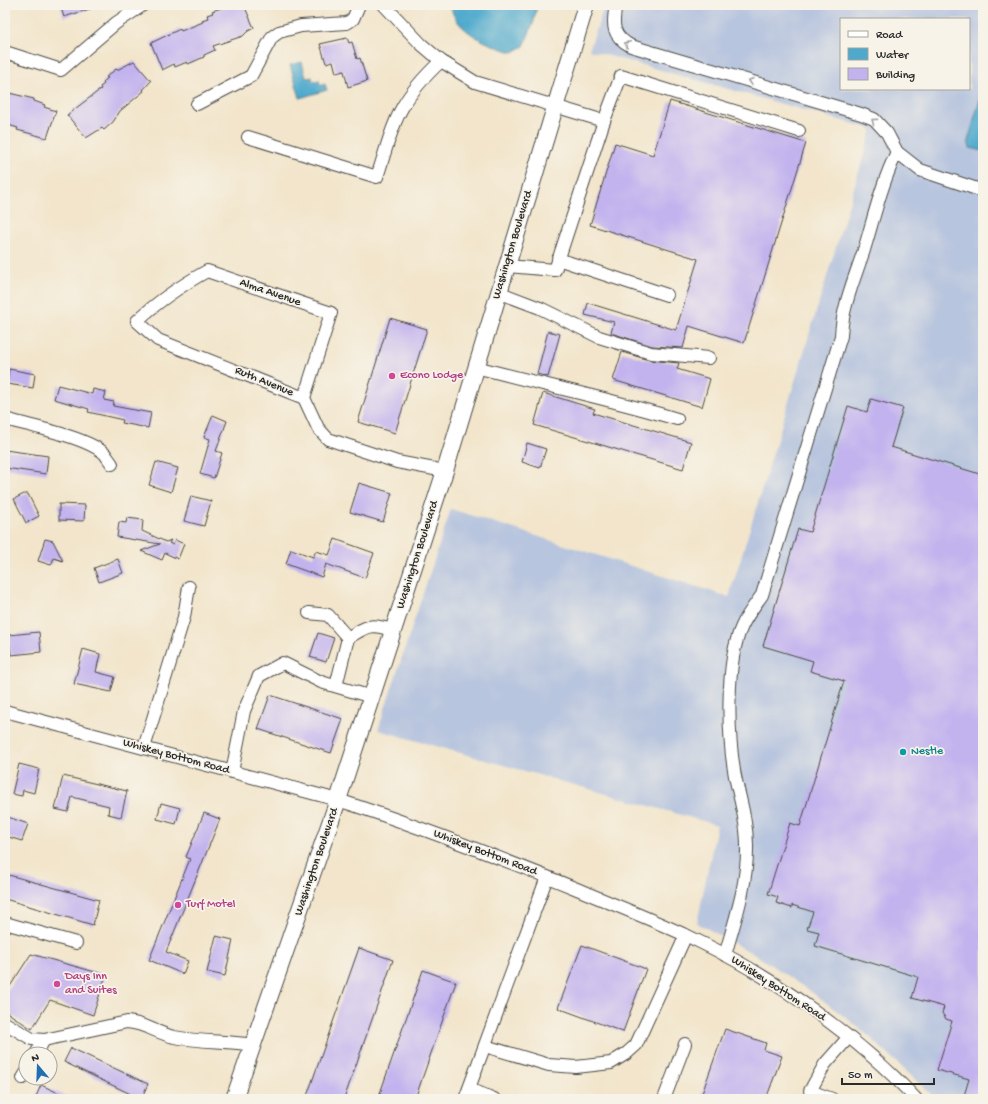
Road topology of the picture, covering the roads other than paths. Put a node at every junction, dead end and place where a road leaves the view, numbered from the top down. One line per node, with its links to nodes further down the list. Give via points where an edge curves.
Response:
1 (143, 5): 7 (street, via 116,23 61,70)
2 (359, 5): 9 (street, via 353,19 347,23 301,26 279,32 272,37 251,76)
3 (384, 5): 6 (street)
4 (586, 5): 10 (main road, Washington Boulevard)
5 (616, 5): 14 (street, one-way to 5, via 887,133 874,119 631,46 620,40 614,31)
6 (396, 10): 8 (street, via 421,44)
7 (5, 52)
8 (441, 60): 10 (street, via 475,82); 13 (street, via 424,77 402,108 377,177)
9 (197, 104)
10 (556, 107): 11 (street); 17 (main road, Washington Boulevard)
11 (604, 121): 12 (street, via 621,76); 16 (street)
12 (799, 131)
13 (248, 137)
14 (898, 152): 15 (street, via 920,170); 42 (street, via 889,169 841,323 841,336 762,595 742,626 733,659 732,740 735,776 746,822 747,846 740,903)
15 (983, 191)
16 (558, 259): 17 (street, via 555,270); 19 (street)
17 (507, 266): 18 (main road, Washington Boulevard)
18 (498, 292): 21 (street, via 540,308 599,338 651,353); 22 (main road, Washington Boulevard)
19 (668, 295)
20 (137, 321): 23 (street, Ruth Avenue, via 158,340); 23 (street, Alma Avenue, via 151,308 207,271 331,313)
21 (709, 358)
22 (476, 367): 25 (street); 27 (main road, Washington Boulevard)
23 (304, 398): 27 (street, Ruth Avenue, via 318,428 328,439 397,462)
24 (5, 419): 26 (street, via 94,446 105,454)
25 (677, 419)
26 (112, 464)
27 (445, 471): 30 (main road, Washington Boulevard)
28 (189, 587): 35 (street, via 184,617)
29 (309, 613): 31 (street, via 328,615)
30 (394, 630): 31 (street, via 377,625 364,628); 33 (main road, Washington Boulevard)
31 (348, 638): 32 (street)
32 (336, 686): 33 (street); 36 (street, via 321,682 283,663 259,676 244,711)
33 (372, 697): 37 (main road, Washington Boulevard)
34 (5, 711): 35 (street, Whiskey Bottom Road)
35 (144, 748): 36 (street, Whiskey Bottom Road)
36 (232, 772): 37 (street, Whiskey Bottom Road)
37 (338, 800): 38 (street, Whiskey Bottom Road, via 415,826); 47 (main road, Washington Boulevard)
38 (547, 877): 40 (street, Whiskey Bottom Road); 49 (street)
39 (5, 923): 41 (street)
40 (686, 935): 42 (street, Whiskey Bottom Road); 49 (street, via 636,1045 627,1054 610,1063 576,1067 549,1065)
41 (76, 943)
42 (725, 955): 44 (street, Whiskey Bottom Road, via 780,988 831,1023)
43 (5, 1023): 45 (street, via 32,1039)
44 (848, 1038): 54 (street, via 825,1064 810,1091); 55 (street, Whiskey Bottom Road)
45 (44, 1040): 47 (street, via 127,1022 139,1023 171,1036); 48 (street)
46 (685, 1044): 53 (street)
47 (253, 1045): 51 (main road, Washington Boulevard)
48 (41, 1046)
49 (485, 1046): 50 (street)
50 (467, 1094): 52 (street)
51 (234, 1099)
52 (494, 1099)
53 (664, 1099)
54 (832, 1099)
55 (916, 1099)

